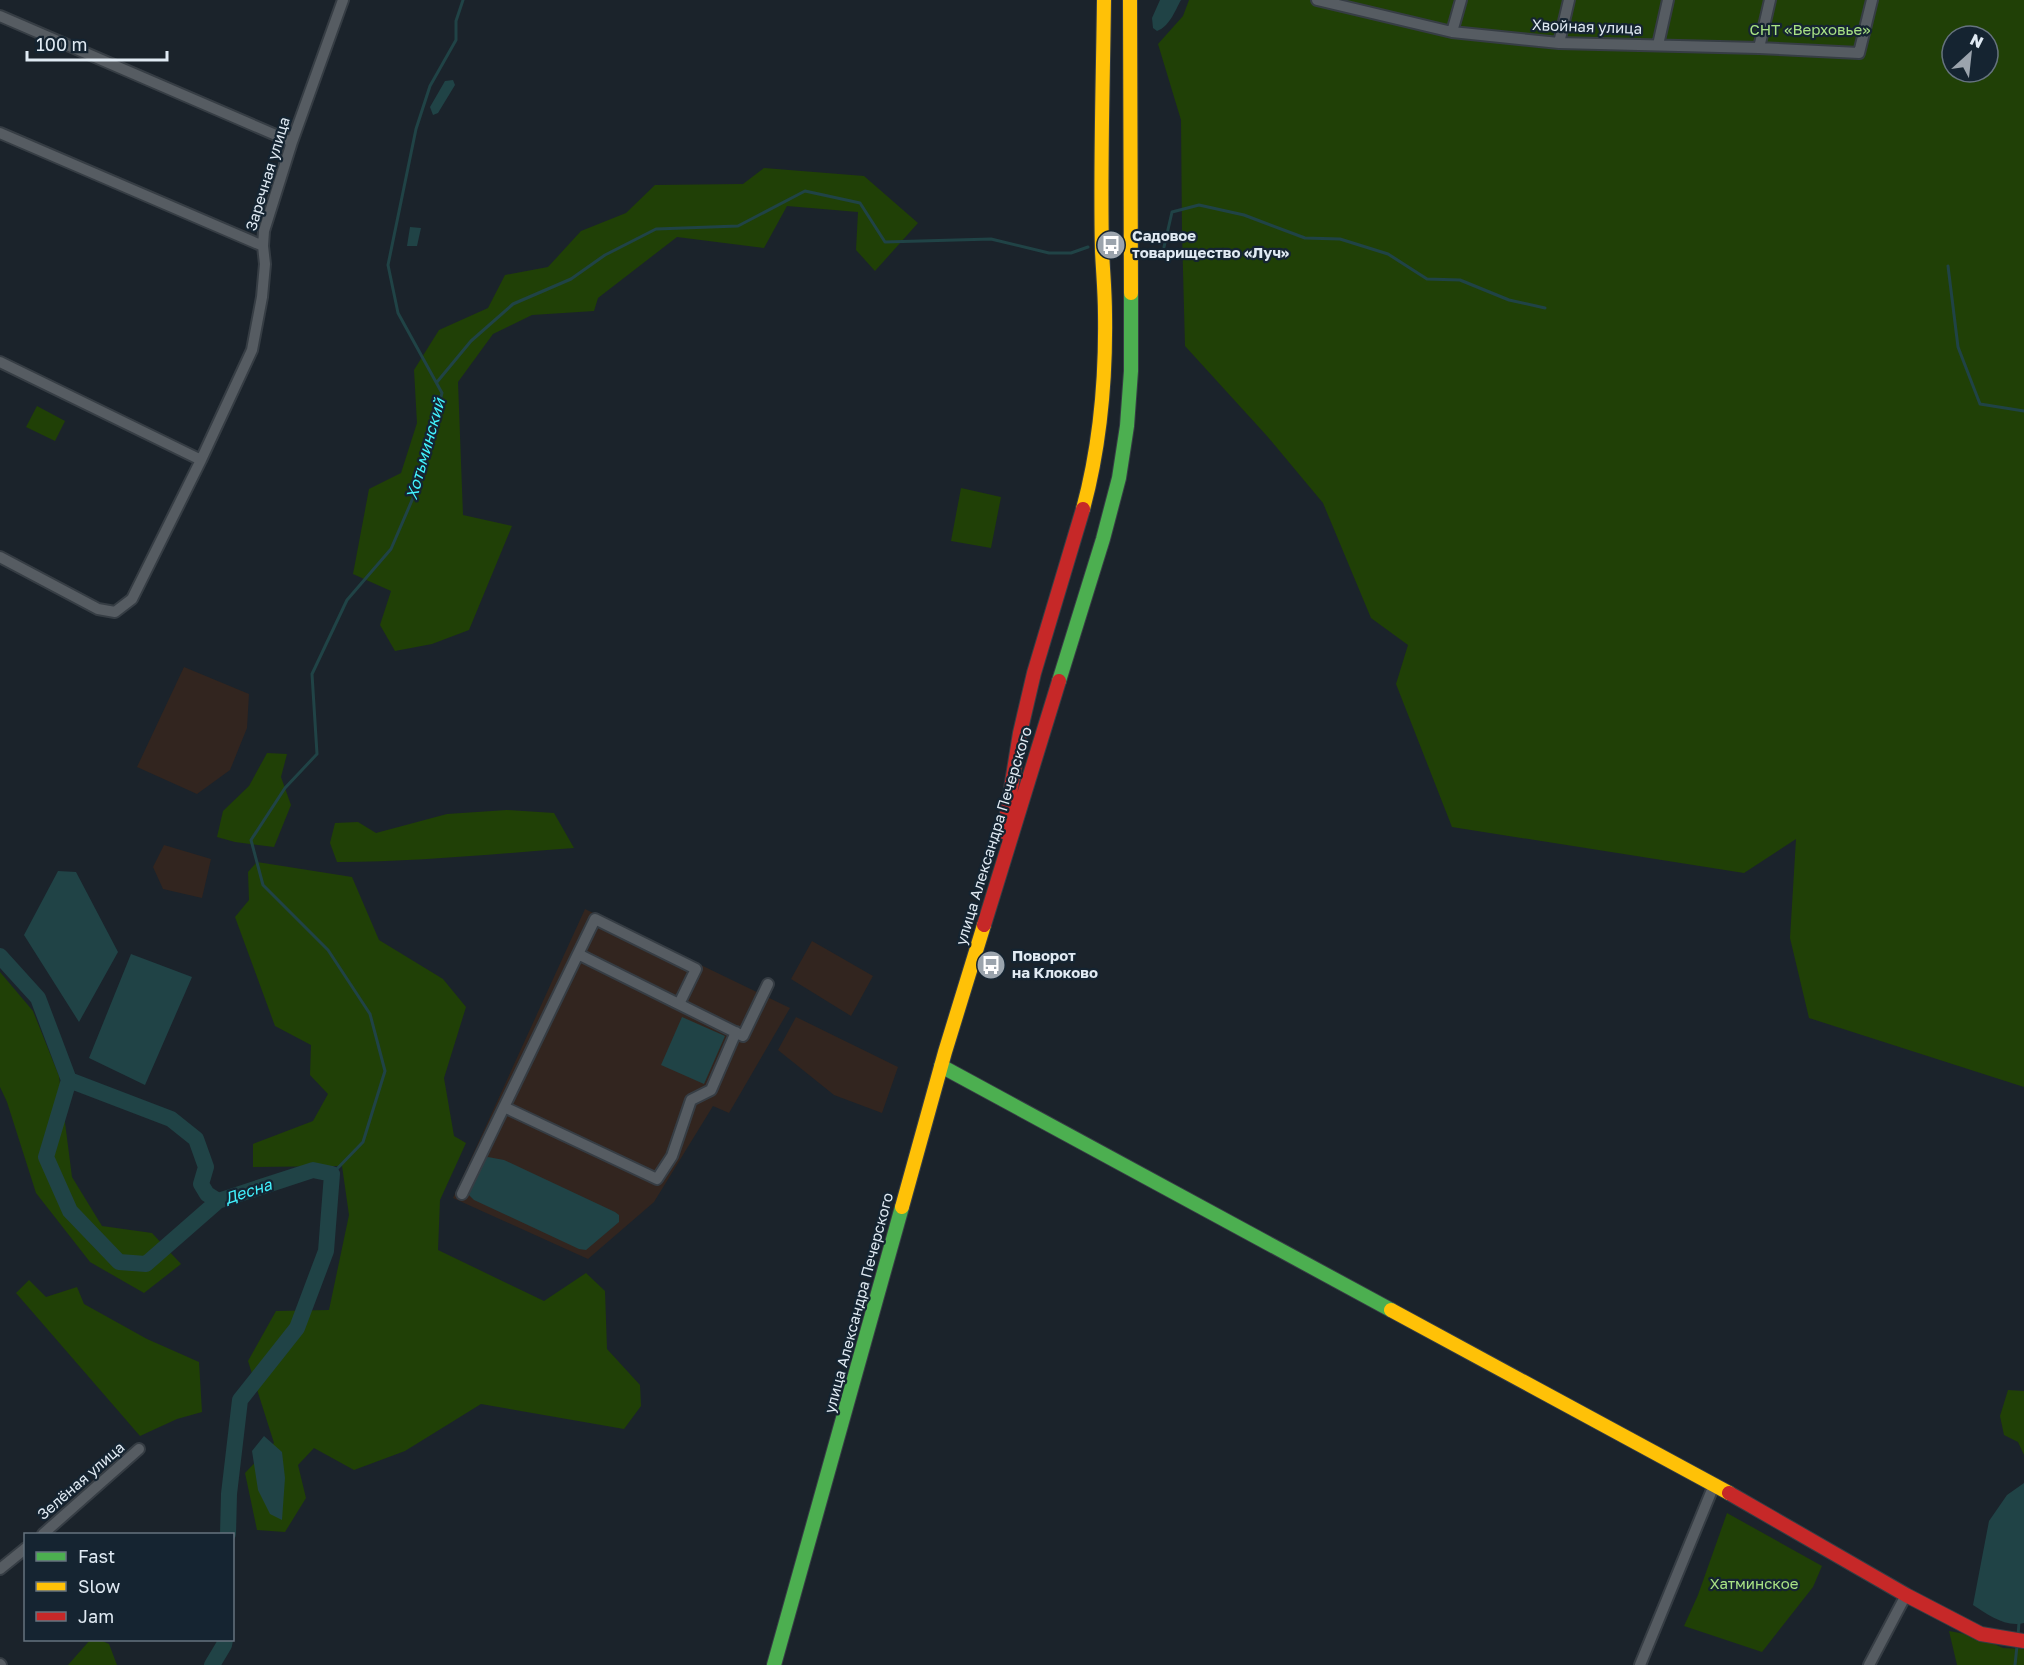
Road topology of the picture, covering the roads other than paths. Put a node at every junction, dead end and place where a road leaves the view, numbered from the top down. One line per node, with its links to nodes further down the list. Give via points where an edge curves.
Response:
1 (343, 0): 16 (street, Заречная улица)
2 (1104, 0): 21 (street, via 1105,314 1098,430 1090,483 1020,733)
3 (1130, 0): 21 (street, улица Александра Печерского, via 1132,313 1127,426 1103,539)
4 (1317, 0): 11 (street, Хвойная улица)
5 (1461, 0): 11 (street)
6 (1569, 0): 12 (street)
7 (1668, 0): 13 (street)
8 (1770, 0): 14 (street)
9 (1872, 0): 14 (street, Хвойная улица, via 1859,52)
10 (0, 16): 16 (street)
11 (1452, 32): 12 (street, Хвойная улица)
12 (1559, 43): 13 (street, Хвойная улица)
13 (1658, 45): 14 (street, Хвойная улица)
14 (1759, 48)
15 (0, 133): 17 (street)
16 (292, 142): 17 (street, Заречная улица, via 264,231)
17 (263, 246): 19 (street, Заречная улица, via 262,297 252,350)
18 (0, 362): 19 (street)
19 (201, 460): 20 (street, Заречная улица, via 132,599 115,612 98,609)
20 (0, 557)
21 (997, 882): 26 (street, улица Александра Печерского)
22 (578, 954): 24 (street); 24 (street, via 595,919 686,964 696,969); 27 (street)
23 (768, 984): 25 (street, via 743,1036)
24 (679, 1004): 25 (street)
25 (736, 1032): 27 (street, via 711,1090 691,1100 672,1156 657,1179)
26 (941, 1066): 30 (street); 36 (street, улица Александра Печерского)
27 (504, 1107): 28 (street)
28 (462, 1194)
29 (139, 1449): 31 (street, Зелёная улица)
30 (1714, 1485): 34 (street); 37 (street)
31 (44, 1533)
32 (24, 1550): 33 (street)
33 (0, 1569)
34 (1906, 1595): 35 (street, via 1981,1634); 38 (street)
35 (2019, 1640)
36 (774, 1665)
37 (1640, 1665)
38 (1869, 1665)

